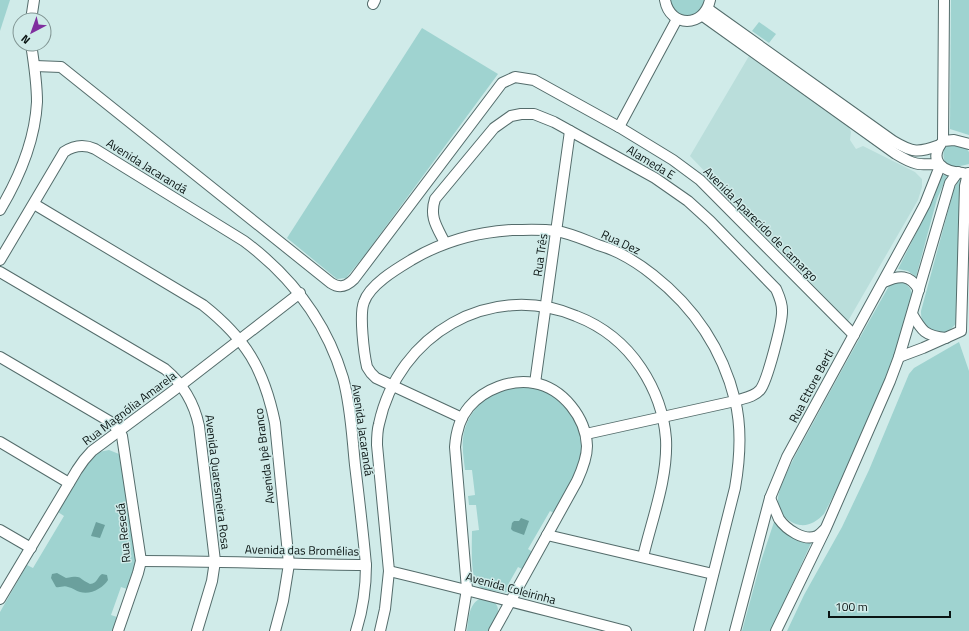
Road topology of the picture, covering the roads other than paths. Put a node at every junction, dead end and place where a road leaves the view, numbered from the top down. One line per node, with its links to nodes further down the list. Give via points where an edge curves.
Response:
1 (34, 0): 5 (street)
2 (666, 0): 6 (street, via 670,14)
3 (944, 0): 11 (street, Rua Ettore Berti)
4 (707, 8): 6 (street, via 695,20); 11 (street, via 906,149 923,151); 13 (street, via 896,154 918,165)
5 (32, 12)
6 (677, 19): 9 (street)
7 (32, 52): 8 (street)
8 (35, 66): 9 (street, Avenida Aparecido de Camargo, via 61,67 338,286 349,284 354,279 502,84 515,77 534,80); 16 (street, via 37,103 33,130 17,178)
9 (619, 127): 26 (street, Avenida Aparecido de Camargo, via 700,180)
10 (570, 131): 17 (street, Rua Três); 18 (street, Alameda E, via 534,114 511,116 494,128 436,199 433,217); 34 (street, Alameda E, via 655,178 688,201 776,289 782,303 782,311 765,382 757,393)
11 (941, 143): 12 (street, via 954,140); 13 (street, Rua Ettore Berti, via 937,152)
12 (969, 144)
13 (939, 165): 14 (street, via 946,170); 21 (street, Rua Ettore Berti, via 925,204)
14 (965, 173): 22 (street, via 950,183); 27 (street, via 961,331)
15 (34, 204): 19 (street); 23 (street, Avenida Jacarandá, via 64,152 79,146 90,147 244,241 264,256); 28 (street, Avenida Ipê Branco, via 203,305 222,320)
16 (0, 210)
17 (557, 231): 18 (street, Rua Dez, via 496,231); 24 (street, Rua Três); 34 (street, Rua Dez, via 619,253 666,285 686,304 711,339 725,369)
18 (445, 242): 33 (street, Rua Dez, via 395,270 372,289 363,302 361,313 366,361 376,378)
19 (0, 260)
20 (0, 272): 32 (street, Avenida Quaresmeira Rosa, via 165,368)
21 (884, 282): 22 (street, via 895,277 907,278); 26 (street, Rua Ettore Berti)
22 (919, 290): 25 (street)
23 (300, 293): 28 (street, Rua Magnólia Amarela); 50 (street, Avenida Jacarandá, via 317,319 343,378 349,409)
24 (546, 307): 31 (street, Rua Três); 33 (street, via 523,304 500,306 456,320 436,332 419,348); 35 (street, via 587,320 621,344 636,360 647,378)
25 (912, 314): 27 (street, via 918,324 932,337); 30 (street)
26 (854, 335): 41 (street, Rua Ettore Berti, via 787,458)
27 (946, 338): 30 (street)
28 (240, 340): 32 (street, Rua Magnólia Amarela); 49 (street, Avenida Ipê Branco, via 263,379 270,400 275,423)
29 (0, 357): 37 (street, via 109,421)
30 (899, 357): 43 (street)
31 (535, 383): 36 (street, via 511,383 486,392 469,407); 38 (street, via 564,398 581,421)
32 (181, 385): 37 (street, Rua Magnólia Amarela); 48 (street, Avenida Quaresmeira Rosa, via 193,404 199,426)
33 (393, 385): 36 (street); 51 (street, via 379,425 377,445)
34 (735, 400): 35 (street, Alameda E); 52 (street, Rua Dez, via 739,432 739,468)
35 (663, 417): 38 (street, Alameda E); 46 (street, via 666,459 663,480)
36 (462, 418): 53 (street, via 455,447)
37 (119, 430): 40 (street, Rua Magnólia Amarela, via 92,451); 47 (street, Rua Resedá, via 124,447)
38 (586, 434): 44 (street, via 586,459 582,470)
39 (0, 442): 40 (street)
40 (69, 483): 45 (street, Rua Magnólia Amarela)
41 (770, 498): 43 (street, via 779,518 792,532 816,537); 65 (street, Rua Ettore Berti)
42 (0, 530): 45 (street)
43 (825, 530): 66 (street)
44 (547, 535): 46 (street); 55 (street)
45 (31, 548): 54 (street, Rua Magnólia Amarela)
46 (642, 557): 52 (street)
47 (141, 561): 48 (street, Avenida das Bromélias); 56 (street, Rua Resedá)
48 (215, 561): 49 (street, Avenida das Bromélias); 57 (street, Avenida Quaresmeira Rosa, via 209,594)
49 (289, 564): 50 (street, Avenida das Bromélias); 58 (street, Avenida Ipê Branco, via 284,601)
50 (366, 565): 59 (street, Avenida Jacarandá, via 363,608)
51 (390, 572): 53 (street, Avenida Coleirinha); 60 (street)
52 (713, 574): 64 (street, Rua Dez)
53 (467, 589): 55 (street, Avenida Coleirinha); 61 (street)
54 (0, 599)
55 (509, 602): 62 (street); 63 (street, Avenida Coleirinha)
56 (118, 631)
57 (197, 631)
58 (275, 631)
59 (356, 631)
60 (380, 631)
61 (460, 631)
62 (494, 631)
63 (626, 631)
64 (699, 631)
65 (735, 631)
66 (776, 631)

